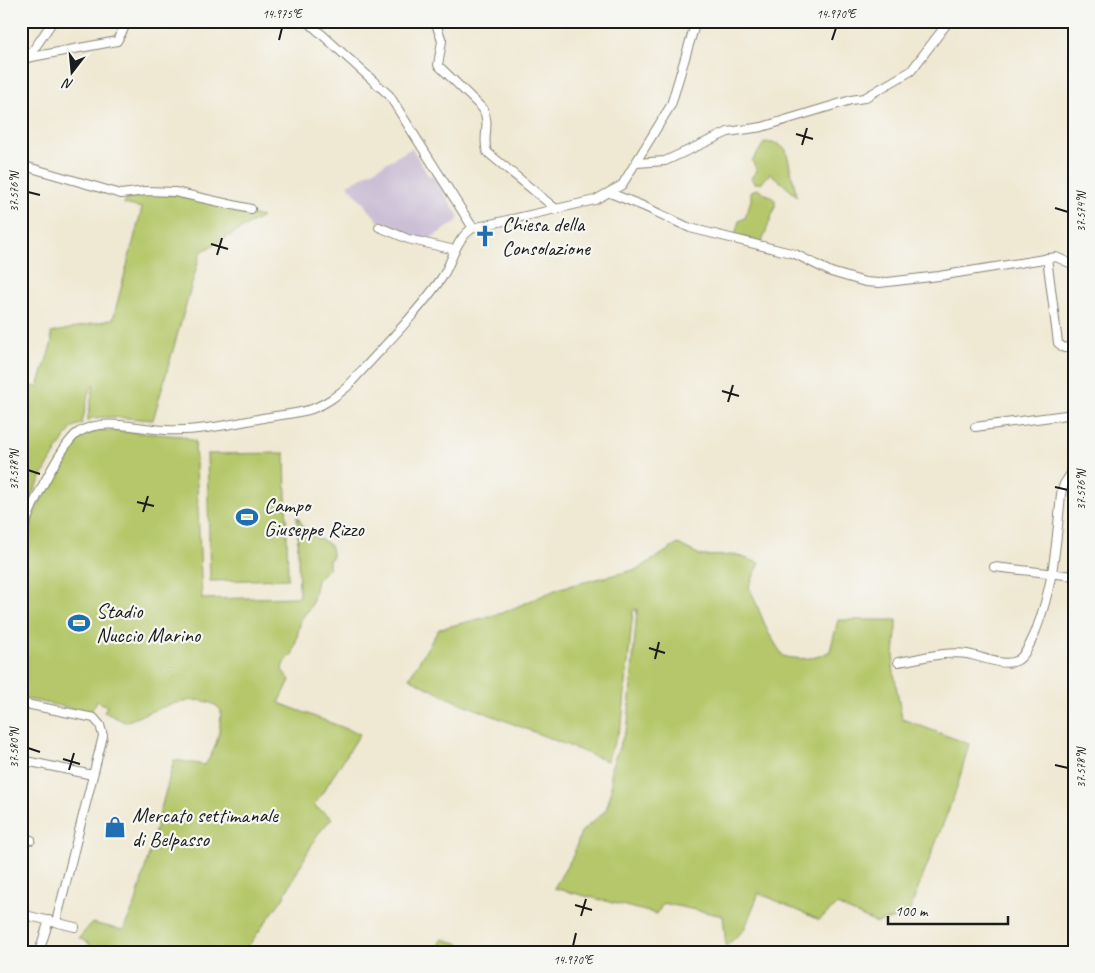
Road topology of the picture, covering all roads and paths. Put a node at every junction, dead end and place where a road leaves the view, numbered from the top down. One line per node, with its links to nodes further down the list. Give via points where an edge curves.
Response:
1 (54, 21): 7 (street)
2 (128, 21): 7 (street, via 117,41)
3 (307, 21): 14 (street, via 389,95)
4 (435, 21): 12 (street, via 442,41 438,65 487,116 487,152)
5 (696, 21): 8 (street, via 671,104)
6 (949, 21): 8 (street, via 911,71 864,98 762,127 728,132 665,161)
7 (25, 58)
8 (637, 162): 10 (street, via 622,184)
9 (21, 164): 11 (street, via 121,194 175,192)
10 (610, 193): 12 (street); 16 (street, via 690,228 795,254 831,272 865,282 939,276)
11 (251, 209)
12 (556, 209): 14 (street)
13 (379, 227): 15 (street, via 408,239)
14 (472, 228): 15 (street)
15 (455, 250): 22 (street, via 433,289 347,387 328,401 311,409 196,430 108,425 78,432 66,445 33,504)
16 (1047, 258): 17 (street, via 1056,257); 18 (street, via 1058,343 1064,348)
17 (1074, 265)
18 (1074, 346)
19 (1074, 414): 20 (street)
20 (974, 427)
21 (1074, 469): 24 (street, via 1061,494)
22 (21, 550)
23 (994, 567): 24 (street)
24 (1053, 574): 25 (street); 26 (street, via 1031,642 1015,662 964,654)
25 (1074, 576)
26 (898, 662)
27 (21, 703): 29 (street, via 94,718 103,736)
28 (21, 760): 29 (street)
29 (93, 776): 33 (street)
30 (21, 838): 31 (street)
31 (30, 840)
32 (21, 914): 33 (street)
33 (53, 921): 34 (street); 35 (street)
34 (75, 926)
35 (39, 952)

